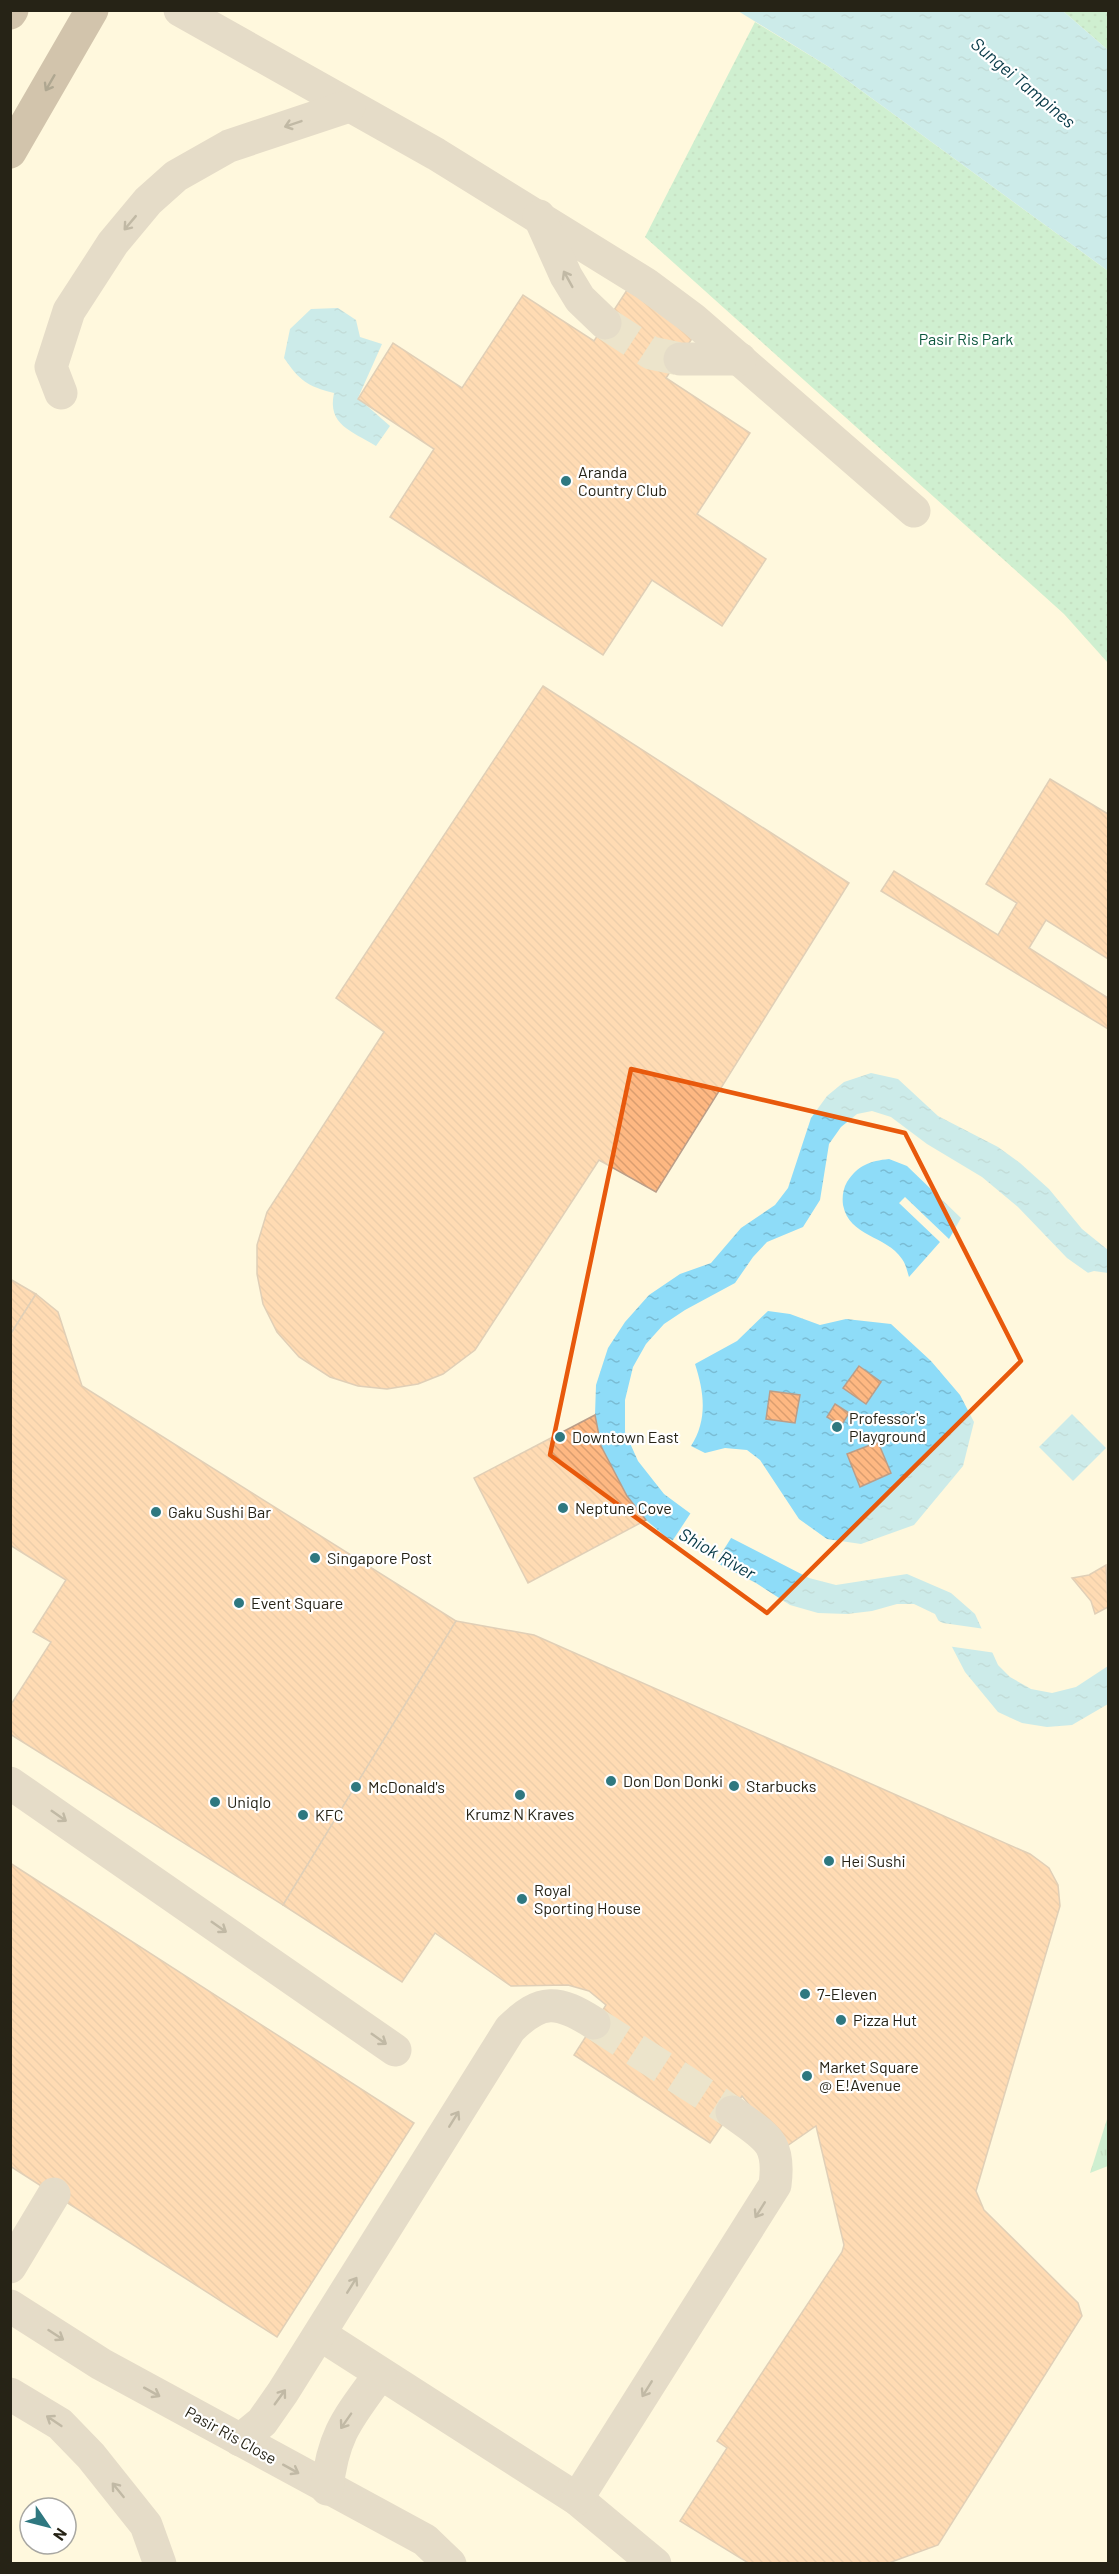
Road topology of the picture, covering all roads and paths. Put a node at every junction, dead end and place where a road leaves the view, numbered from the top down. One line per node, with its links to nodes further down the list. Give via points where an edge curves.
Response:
1 (92, 10): 4 (main road, one-way to 4)
2 (180, 10): 3 (street)
3 (349, 106): 5 (street); 9 (street, one-way to 9, via 229,146 176,176 148,201 113,243 69,311 51,366)
4 (10, 152)
5 (539, 216): 6 (street, one-way to 5, via 580,299); 8 (street, via 646,284)
6 (606, 322)
7 (680, 359): 8 (street)
8 (740, 359): 10 (street)
9 (61, 393)
10 (914, 511)
11 (10, 1783): 13 (street, one-way to 13)
12 (594, 2023): 18 (street, one-way to 12, via 510,2030 540,2007 557,2004)
13 (395, 2050)
14 (732, 2112): 23 (street, one-way to 23, via 772,2144 776,2156 775,2185)
15 (54, 2194): 16 (street)
16 (10, 2267)
17 (10, 2306): 21 (street, Pasir Ris Close, one-way to 21, via 101,2364)
18 (321, 2335): 19 (street); 21 (street, one-way to 18, via 262,2422)
19 (380, 2374): 22 (street, one-way to 22, via 340,2429); 23 (street)
20 (10, 2394): 24 (street, one-way to 20, via 146,2525 91,2456 60,2424)
21 (240, 2440): 22 (street, Pasir Ris Close, one-way to 22)
22 (327, 2488): 25 (street, Pasir Ris Close, via 425,2540)
23 (577, 2499): 26 (street)
24 (160, 2564)
25 (450, 2564)
26 (655, 2564)

